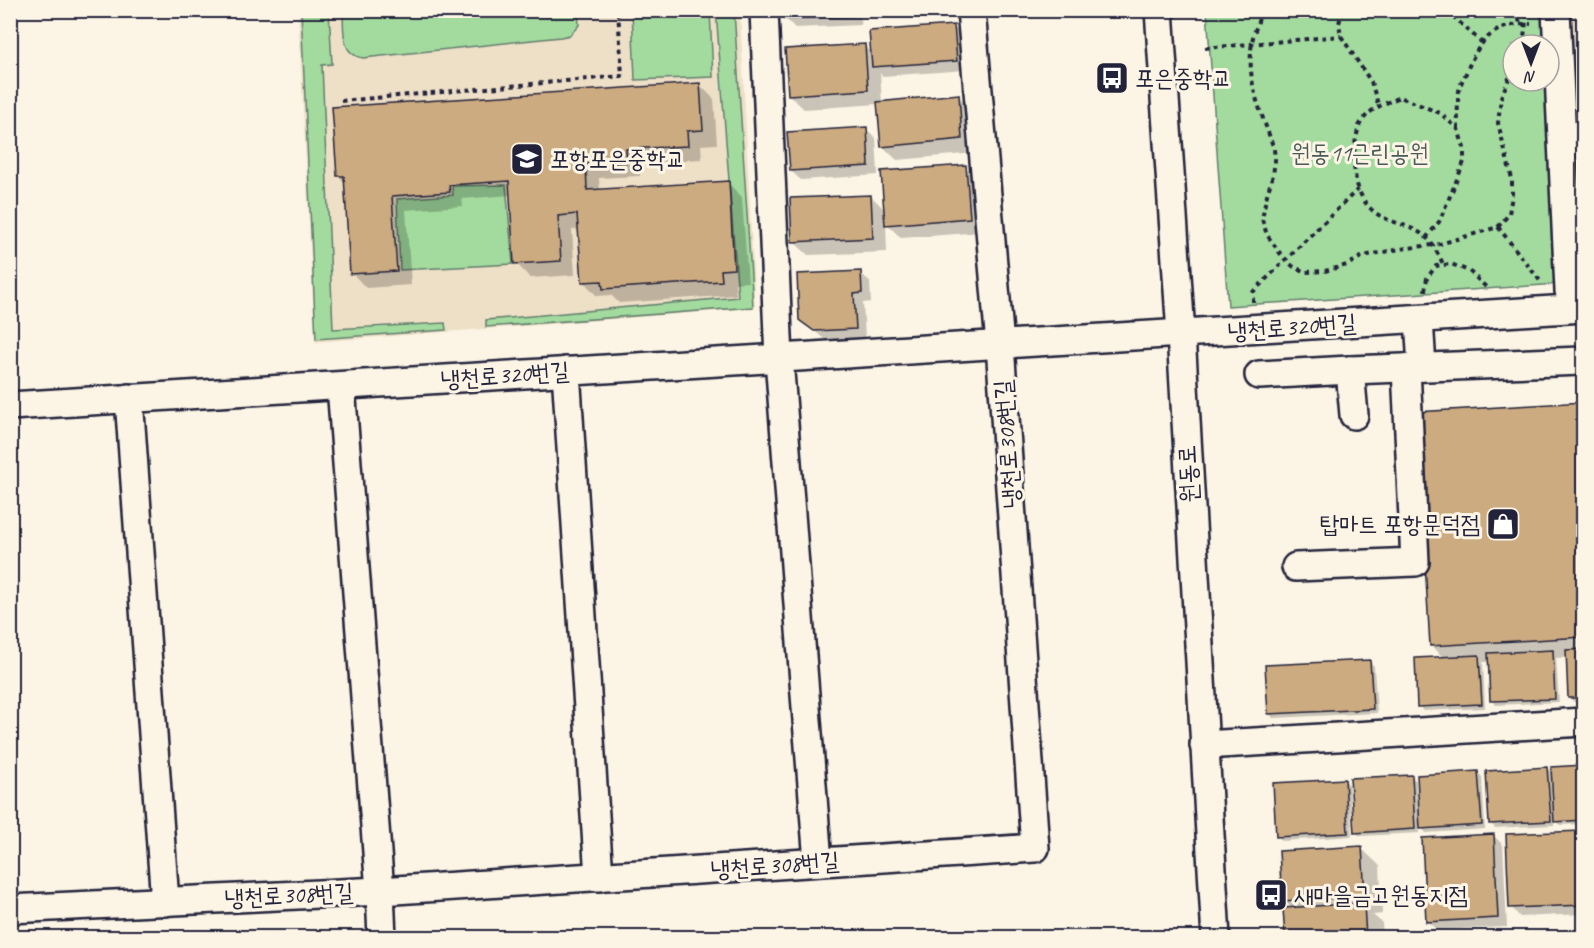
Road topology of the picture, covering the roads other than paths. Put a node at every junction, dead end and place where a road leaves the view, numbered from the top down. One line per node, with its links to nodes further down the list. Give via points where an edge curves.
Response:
1 (764, 10): 9 (street)
2 (971, 10): 8 (street)
3 (1159, 10): 7 (street, 원동로)
4 (1556, 17): 5 (street)
5 (1576, 299): 6 (street, 냉천로320번길)
6 (1424, 310): 7 (street, 냉천로320번길); 11 (street)
7 (1181, 334): 8 (street, 냉천로320번길); 21 (street, 원동로)
8 (1000, 345): 9 (street, 냉천로320번길); 22 (street, 냉천로308번길, via 1035,848)
9 (778, 358): 13 (street, 냉천로320번길); 22 (street)
10 (1582, 361): 11 (street)
11 (1414, 367): 12 (street); 19 (street, via 1415,562)
12 (1350, 370): 14 (street); 18 (street)
13 (566, 371): 15 (street, 냉천로320번길); 23 (street)
14 (1259, 375)
15 (341, 386): 16 (street, 냉천로320번길); 24 (street)
16 (129, 398): 17 (street, 냉천로320번길); 25 (street)
17 (10, 406)
18 (1354, 416)
19 (1296, 567)
20 (1584, 722): 21 (street)
21 (1204, 745): 28 (street, 원동로)
22 (818, 862): 23 (street, 냉천로308번길)
23 (600, 877): 24 (street, 냉천로308번길)
24 (380, 891): 25 (street, 냉천로308번길); 27 (street)
25 (165, 902): 26 (street, 냉천로308번길)
26 (10, 909)
27 (382, 938)
28 (1216, 938)

